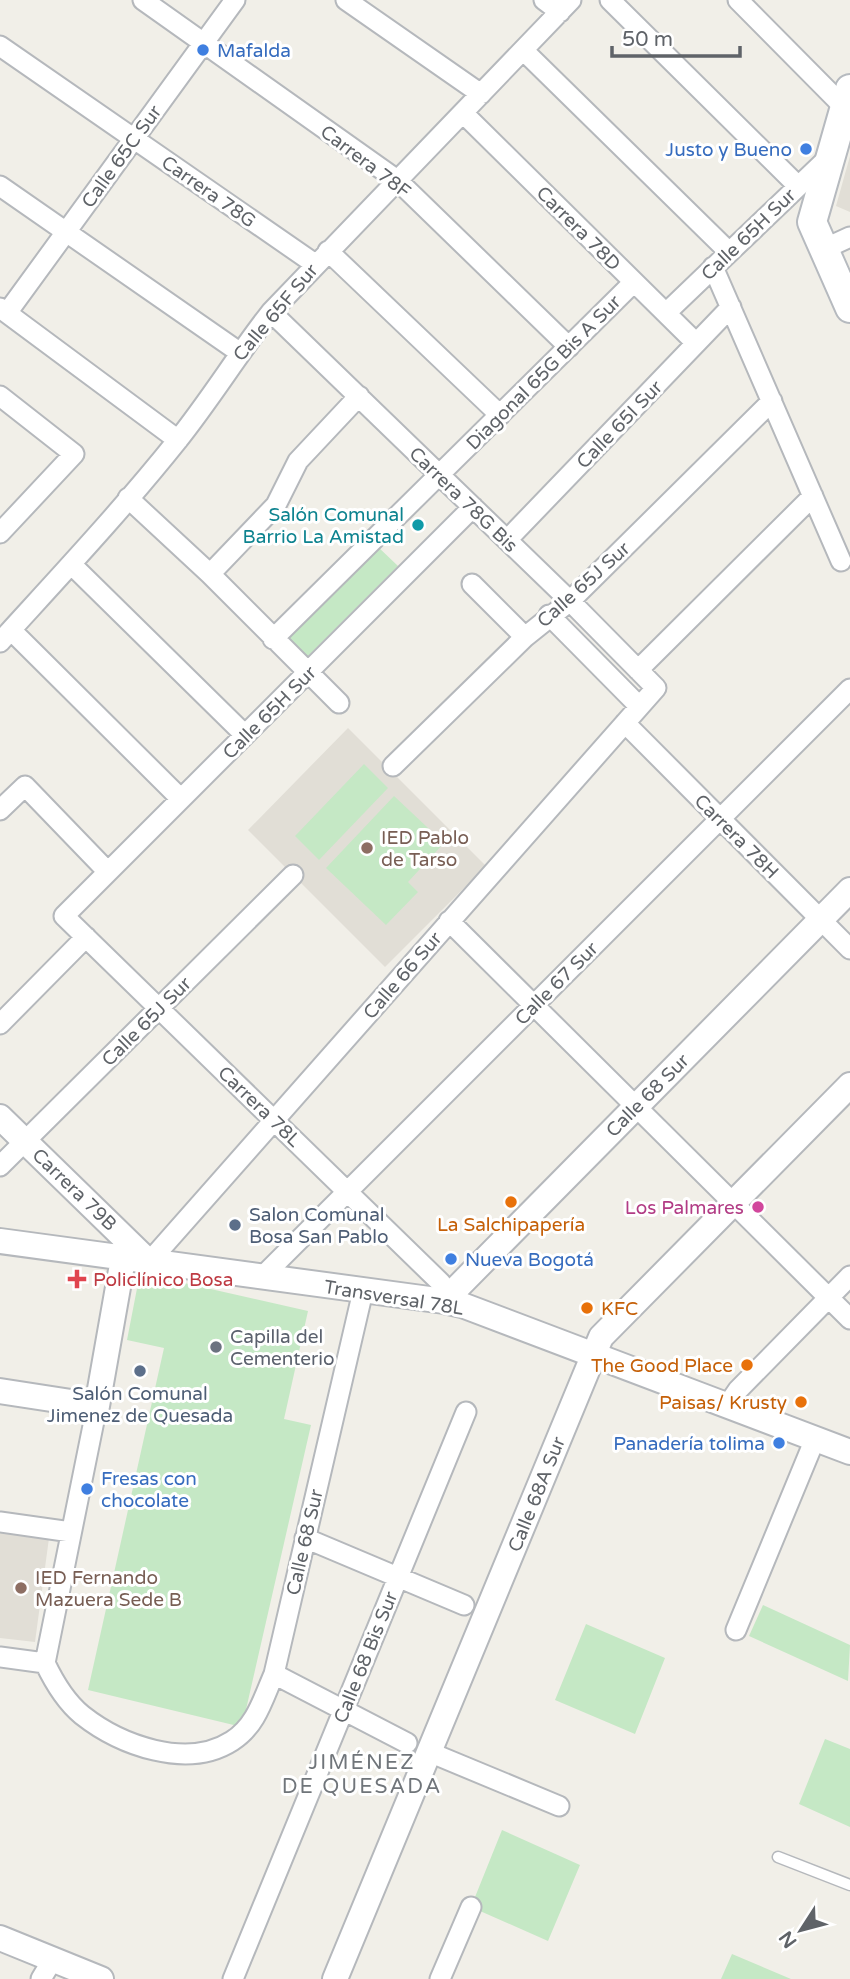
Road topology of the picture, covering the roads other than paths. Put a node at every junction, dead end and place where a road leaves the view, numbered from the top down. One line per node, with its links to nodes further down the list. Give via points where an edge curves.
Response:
1 (144, 0): 7 (street, Carrera 78F)
2 (235, 0): 7 (street, Calle 65C Sur)
3 (346, 0): 10 (street)
4 (610, 0): 17 (street)
5 (738, 0): 11 (street)
6 (559, 4): 9 (street, Calle 65F Sur)
7 (204, 43): 13 (street, Calle 65C Sur); 15 (street, Carrera 78F)
8 (0, 46): 13 (street, Carrera 78G)
9 (523, 50): 10 (street, Calle 65F Sur); 21 (street)
10 (481, 94): 12 (street, Calle 65F Sur)
11 (847, 99): 14 (main road, Calle 65H Sur)
12 (463, 113): 15 (street, Calle 65F Sur); 24 (street, Carrera 78D)
13 (134, 138): 18 (street, Calle 65C Sur); 22 (street, Carrera 78G)
14 (831, 155): 17 (street, Calle 65H Sur); 20 (main road, Calle 65H Sur, via 812,222)
15 (397, 180): 22 (street, Calle 65F Sur); 31 (street, Carrera 78F)
16 (0, 186): 18 (street)
17 (798, 187): 21 (street, Calle 65H Sur)
18 (65, 233): 27 (street, Calle 65C Sur); 32 (street)
19 (850, 237): 20 (street)
20 (824, 249): 26 (main road)
21 (729, 252): 23 (street, Calle 65H Sur)
22 (321, 257): 28 (street, Calle 65F Sur); 36 (street, Carrera 78G)
23 (713, 267): 25 (street); 29 (street, Calle 65H Sur)
24 (634, 282): 29 (street, Carrera 78D); 31 (street, Diagonal 65G Bis A Sur)
25 (731, 307): 30 (street, Calle 65I Sur); 35 (street)
26 (850, 308)
27 (3, 311): 37 (street)
28 (271, 312): 32 (street, Calle 65F Sur); 34 (street, Carrera 78G Bis)
29 (666, 313): 30 (street, Carrera 78D)
30 (696, 343): 43 (street, Calle 65I Sur)
31 (569, 347): 36 (street, Diagonal 65G Bis A Sur)
32 (239, 352): 37 (street, Calle 65F Sur)
33 (0, 396): 42 (street, via 74,454)
34 (359, 396): 38 (street, Carrera 78G Bis); 46 (street, via 298,461 276,505)
35 (772, 401): 39 (street); 48 (street, Calle 65J Sur)
36 (500, 415): 38 (street, Diagonal 65G Bis A Sur)
37 (178, 440): 40 (street, Calle 65F Sur)
38 (440, 475): 41 (street, Carrera 78G Bis); 52 (street, Diagonal 65G Bis A Sur)
39 (813, 496): 44 (street); 53 (street)
40 (128, 498): 45 (street, Calle 65F Sur); 46 (street)
41 (473, 507): 43 (street, Carrera 78G Bis); 54 (street, Calle 65H Sur)
42 (0, 533)
43 (507, 540): 48 (street, Carrera 78G Bis)
44 (841, 561)
45 (71, 564): 50 (street, Calle 65F Sur); 60 (street)
46 (210, 575): 52 (street)
47 (472, 584): 51 (street)
48 (570, 601): 49 (street, Calle 65J Sur); 53 (street, Carrera 78G Bis)
49 (549, 615): 51 (street, Calle 65J Sur); 58 (street)
50 (6, 636): 62 (street)
51 (525, 636): 61 (street, Calle 65J Sur)
52 (273, 639): 54 (street)
53 (638, 670): 55 (street, Carrera 78G Bis)
54 (307, 673): 57 (street); 60 (street, Calle 65H Sur)
55 (656, 688): 58 (street, Calle 66 Sur)
56 (850, 689): 64 (street, Calle 67 Sur)
57 (339, 704)
58 (639, 706): 59 (street, Calle 66 Sur)
59 (625, 723): 64 (street, Carrera 78H); 70 (street, Calle 66 Sur)
60 (245, 735): 62 (street, Calle 65H Sur)
61 (393, 766)
62 (181, 799): 65 (street, Calle 65H Sur)
63 (0, 810): 65 (street, via 25,786)
64 (720, 819): 69 (street, Carrera 78H); 73 (street, Calle 67 Sur)
65 (108, 872): 68 (street, Calle 65H Sur)
66 (293, 875): 74 (street, Calle 65J Sur)
67 (850, 890): 69 (street, Calle 68 Sur)
68 (64, 916): 71 (street, Carrera 78L)
69 (821, 919): 72 (street, Carrera 78H); 77 (street, Calle 68 Sur)
70 (449, 922): 73 (street); 79 (street, Calle 66 Sur)
71 (86, 937): 74 (street, Carrera 78L); 75 (street)
72 (850, 948)
73 (534, 1005): 77 (street); 82 (street, Calle 67 Sur)
74 (159, 1008): 79 (street, Carrera 78L); 80 (street, Calle 65J Sur)
75 (0, 1024)
76 (850, 1084): 83 (street, Calle 68A Sur)
77 (636, 1107): 83 (street); 91 (street, Calle 68 Sur)
78 (0, 1116): 80 (street, Carrera 79B)
79 (274, 1120): 82 (street, Carrera 78L); 86 (street, Calle 66 Sur)
80 (25, 1141): 81 (street, Calle 65J Sur); 86 (street, Carrera 79B)
81 (0, 1167)
82 (348, 1191): 88 (street, Calle 67 Sur); 91 (street, Carrera 78L, via 441,1283)
83 (733, 1203): 90 (street); 93 (street, Calle 68A Sur, via 601,1337)
84 (0, 1241): 85 (street, Transversal 78L)
85 (123, 1259): 86 (street, Transversal 78L); 95 (street)
86 (149, 1262): 88 (street, Transversal 78L)
87 (850, 1276): 90 (street)
88 (262, 1278): 89 (street, Transversal 78L)
89 (363, 1291): 91 (street, Transversal 78L); 102 (street, Calle 68 Sur)
90 (828, 1298): 92 (street); 96 (street)
91 (444, 1301): 93 (street, Transversal 78L)
92 (850, 1319)
93 (593, 1356): 96 (street, Transversal 78L); 110 (street, Calle 68A Sur)
94 (0, 1391): 95 (street)
95 (97, 1406): 101 (street)
96 (727, 1406): 98 (street, Transversal 78L)
97 (466, 1412): 103 (street, Calle 68 Bis Sur)
98 (814, 1439): 99 (street, Transversal 78L); 105 (street)
99 (850, 1452)
100 (0, 1522): 101 (street)
101 (71, 1532): 107 (street)
102 (305, 1538): 103 (street); 108 (street, Calle 68 Sur)
103 (398, 1577): 104 (street); 109 (street, Calle 68 Bis Sur)
104 (464, 1605)
105 (736, 1630)
106 (0, 1657): 107 (street)
107 (45, 1663): 108 (street, Calle 68 Sur, via 82,1715 124,1742 175,1754 211,1751 233,1741 255,1719)
108 (274, 1674): 109 (street)
109 (343, 1710): 110 (street); 118 (street, Calle 68 Bis Sur)
110 (418, 1748): 111 (street); 119 (street, Calle 68A Sur)
111 (559, 1805)
112 (778, 1857): 113 (lane)
113 (850, 1885)
114 (471, 1907): 120 (street)
115 (0, 1938): 116 (street)
116 (47, 1969): 117 (street)
117 (101, 1979)
118 (233, 1979)
119 (335, 1979)
120 (440, 1979)

